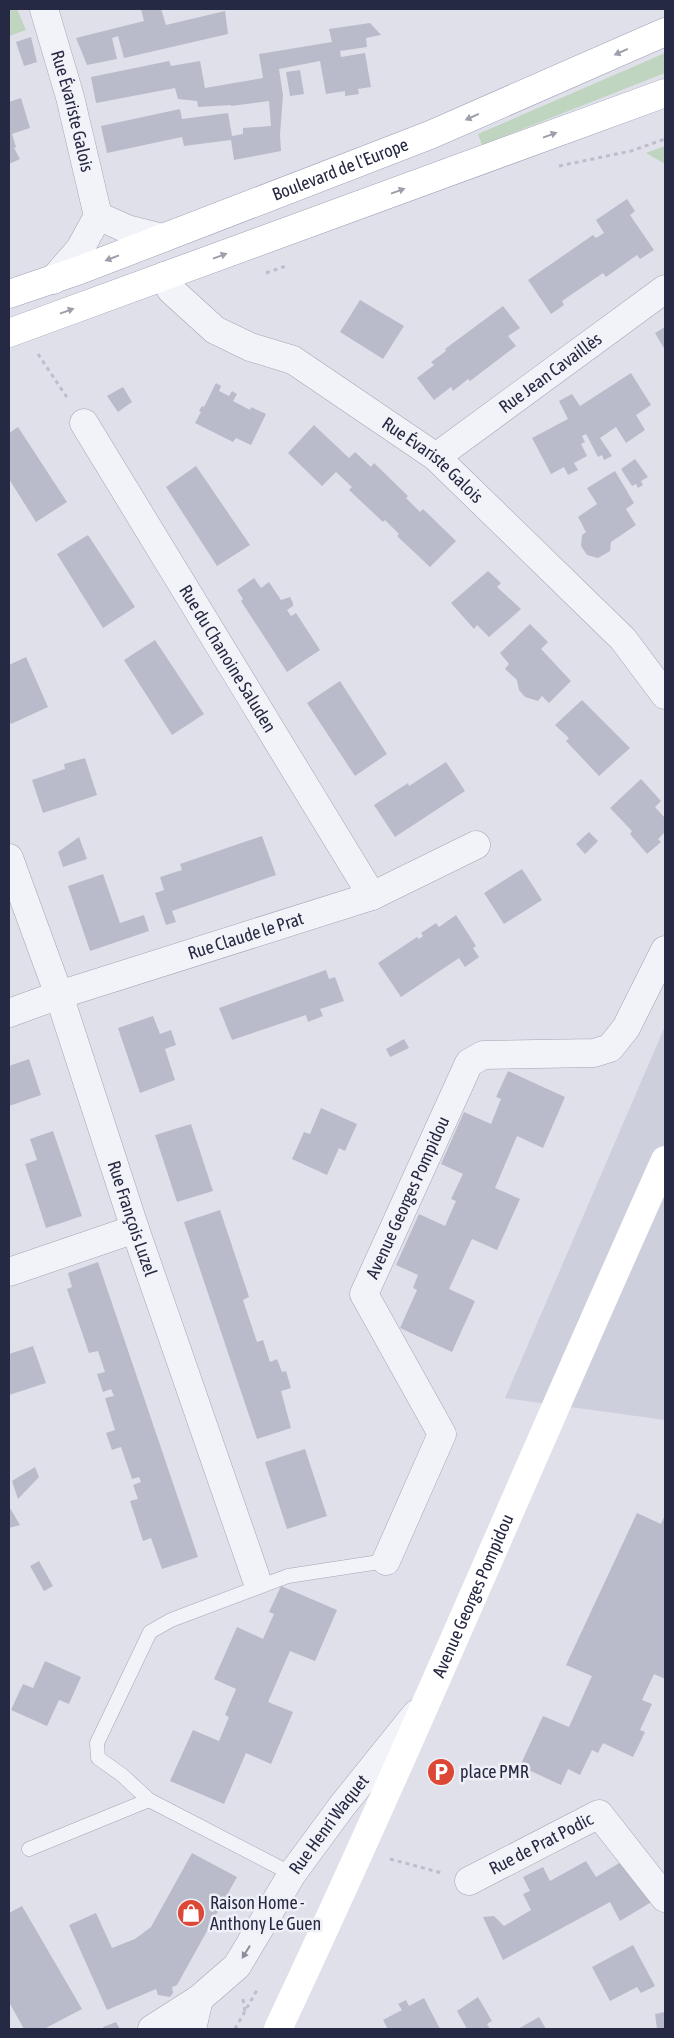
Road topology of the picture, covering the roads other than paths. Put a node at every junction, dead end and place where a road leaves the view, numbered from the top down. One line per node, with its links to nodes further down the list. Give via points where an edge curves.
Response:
1 (44, 9): 4 (street, Rue Évariste Galois, via 70,97)
2 (665, 32): 5 (main road, Boulevard de l'Europe, one-way to 5, via 430,135)
3 (665, 93): 6 (main road, one-way to 3)
4 (98, 216): 5 (street, via 127,229); 7 (street, via 80,249)
5 (163, 238): 7 (main road, Boulevard de l'Europe, one-way to 7)
6 (164, 276): 10 (main road, one-way to 6); 12 (street, Rue Évariste Galois, via 171,290 215,330 250,347 293,360)
7 (53, 280): 9 (main road, Boulevard de l'Europe)
8 (665, 289): 12 (street, Rue Jean Cavaillès)
9 (9, 294)
10 (15, 330)
11 (84, 423): 16 (street, Rue du Chanoine Saluden)
12 (436, 457): 13 (street, Rue Évariste Galois, via 624,639)
13 (665, 695)
14 (476, 845): 16 (street, Rue Claude le Prat)
15 (9, 858): 18 (street, Rue François Luzel)
16 (372, 896): 18 (street, Rue Claude le Prat)
17 (665, 950): 23 (street, Avenue Georges Pompidou, via 626,1028 610,1048 594,1053 483,1055 468,1063 364,1294 442,1434)
18 (59, 995): 19 (street, Rue Claude le Prat); 21 (street, Rue François Luzel)
19 (9, 1013)
20 (665, 1160): 25 (main road, Avenue Georges Pompidou)
21 (135, 1229): 22 (street); 24 (street, Rue François Luzel)
22 (9, 1272)
23 (386, 1561): 26 (lane, via 288,1576 171,1620 150,1632 97,1743 98,1758)
24 (256, 1578)
25 (428, 1700): 28 (street, Rue Henri Waquet); 34 (main road, Avenue Georges Pompidou)
26 (149, 1800): 27 (lane); 28 (lane)
27 (29, 1849)
28 (292, 1874): 31 (street, Rue Henri Waquet, one-way to 31, via 237,1966)
29 (469, 1881): 30 (street, Rue de Prat Podic, via 599,1814)
30 (665, 1898)
31 (200, 2000): 32 (street, Rue Henri Waquet); 33 (street)
32 (152, 2029)
33 (192, 2029)
34 (278, 2029)

